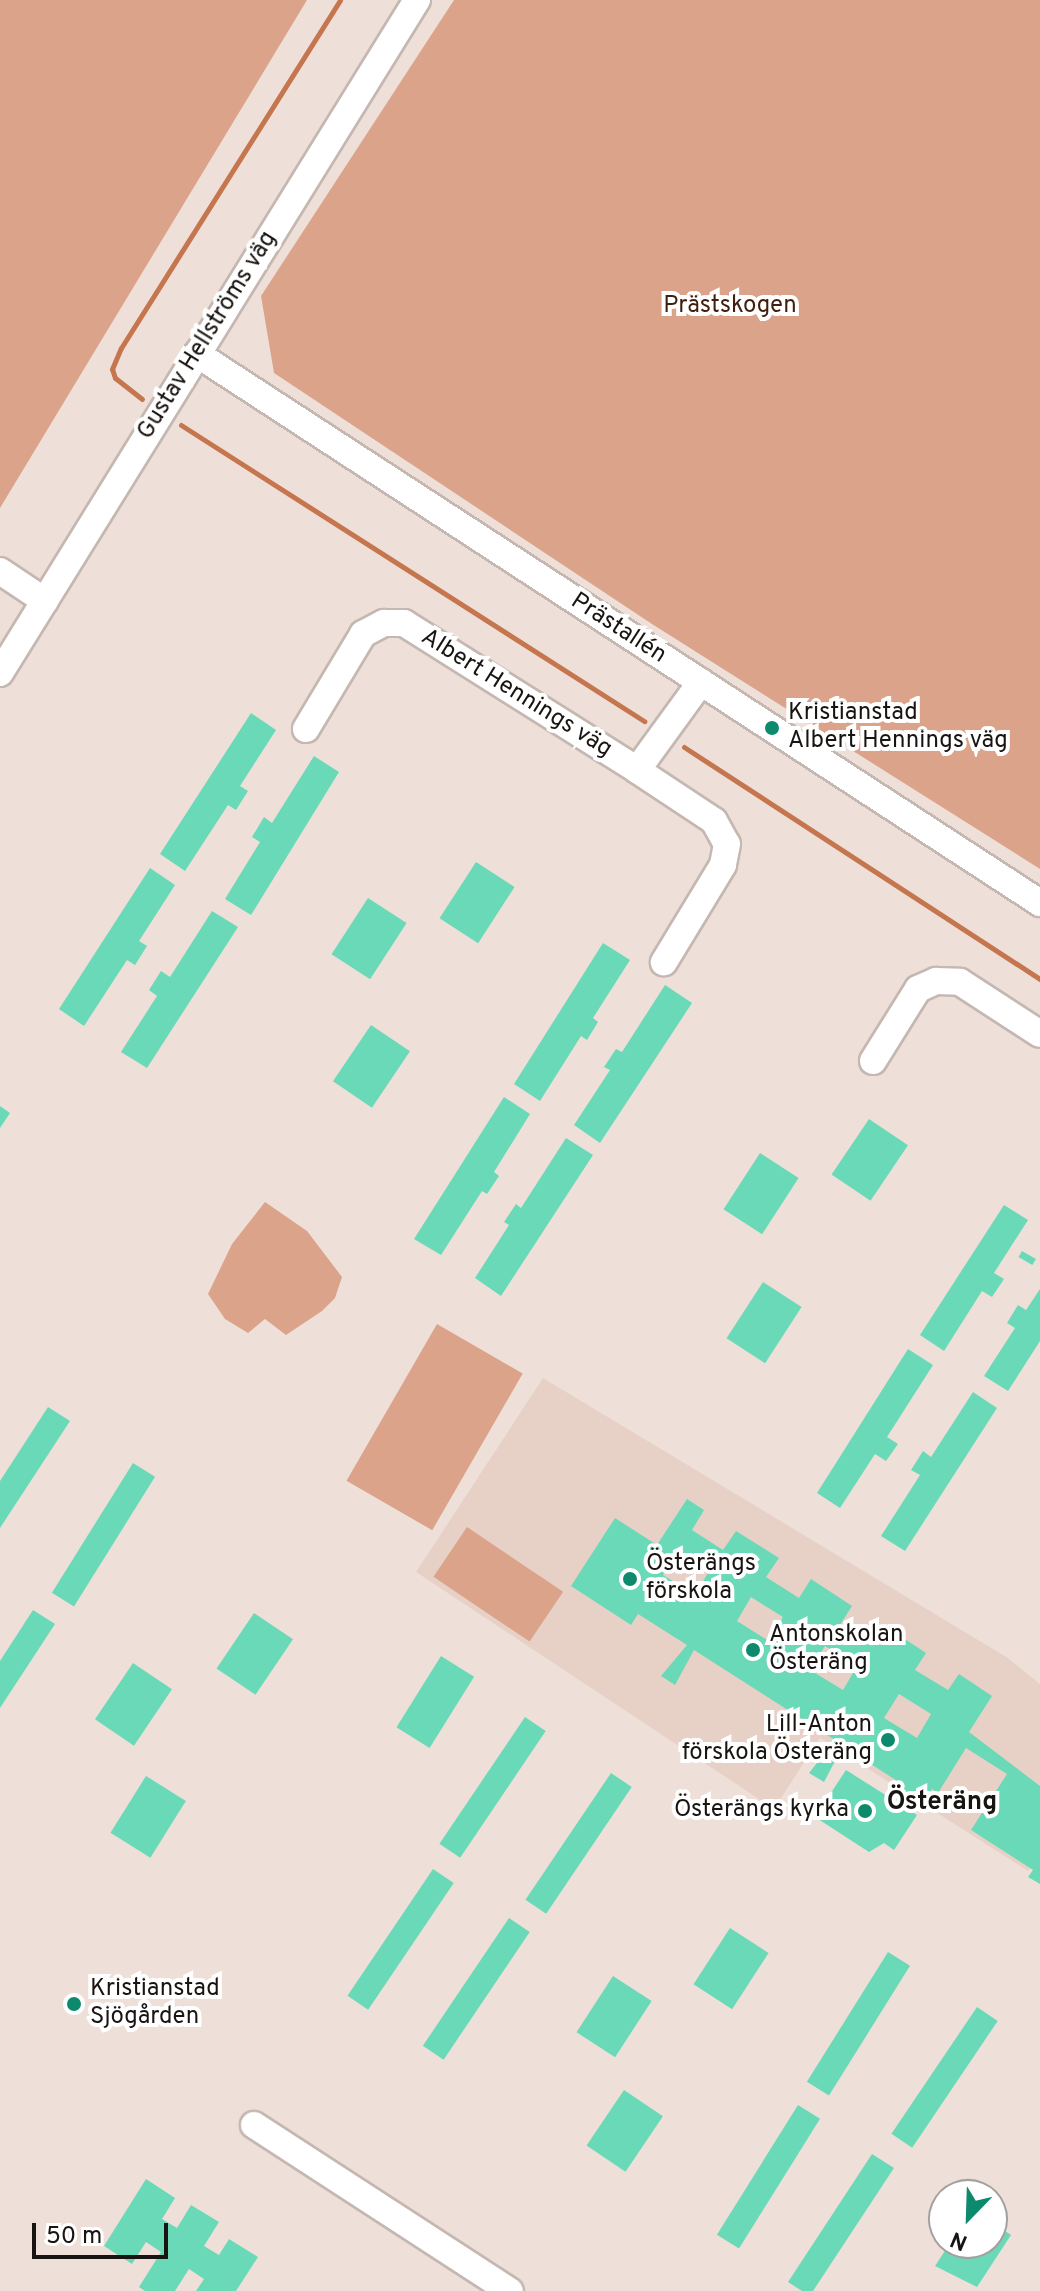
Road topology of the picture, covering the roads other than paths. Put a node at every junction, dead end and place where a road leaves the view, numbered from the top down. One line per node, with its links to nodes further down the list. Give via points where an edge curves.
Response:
1 (417, 0): 2 (street, Gustav Hellströms väg)
2 (197, 354): 4 (street, Gustav Hellströms väg); 6 (street, Prästallén)
3 (0, 571): 4 (street)
4 (45, 601): 5 (street, Gustav Hellströms väg)
5 (0, 673)
6 (701, 682): 8 (street, Albert Hennings väg); 9 (street, Prästallén)
7 (306, 729): 8 (street, Albert Hennings väg, via 363,634 384,623 404,623)
8 (637, 770): 10 (street, Albert Hennings väg, via 714,821 727,844 723,865)
9 (1040, 903)
10 (664, 962)
11 (1040, 1034): 12 (street, via 960,982 936,981 918,989)
12 (873, 1061)
13 (254, 2125): 14 (street)
14 (510, 2291)

